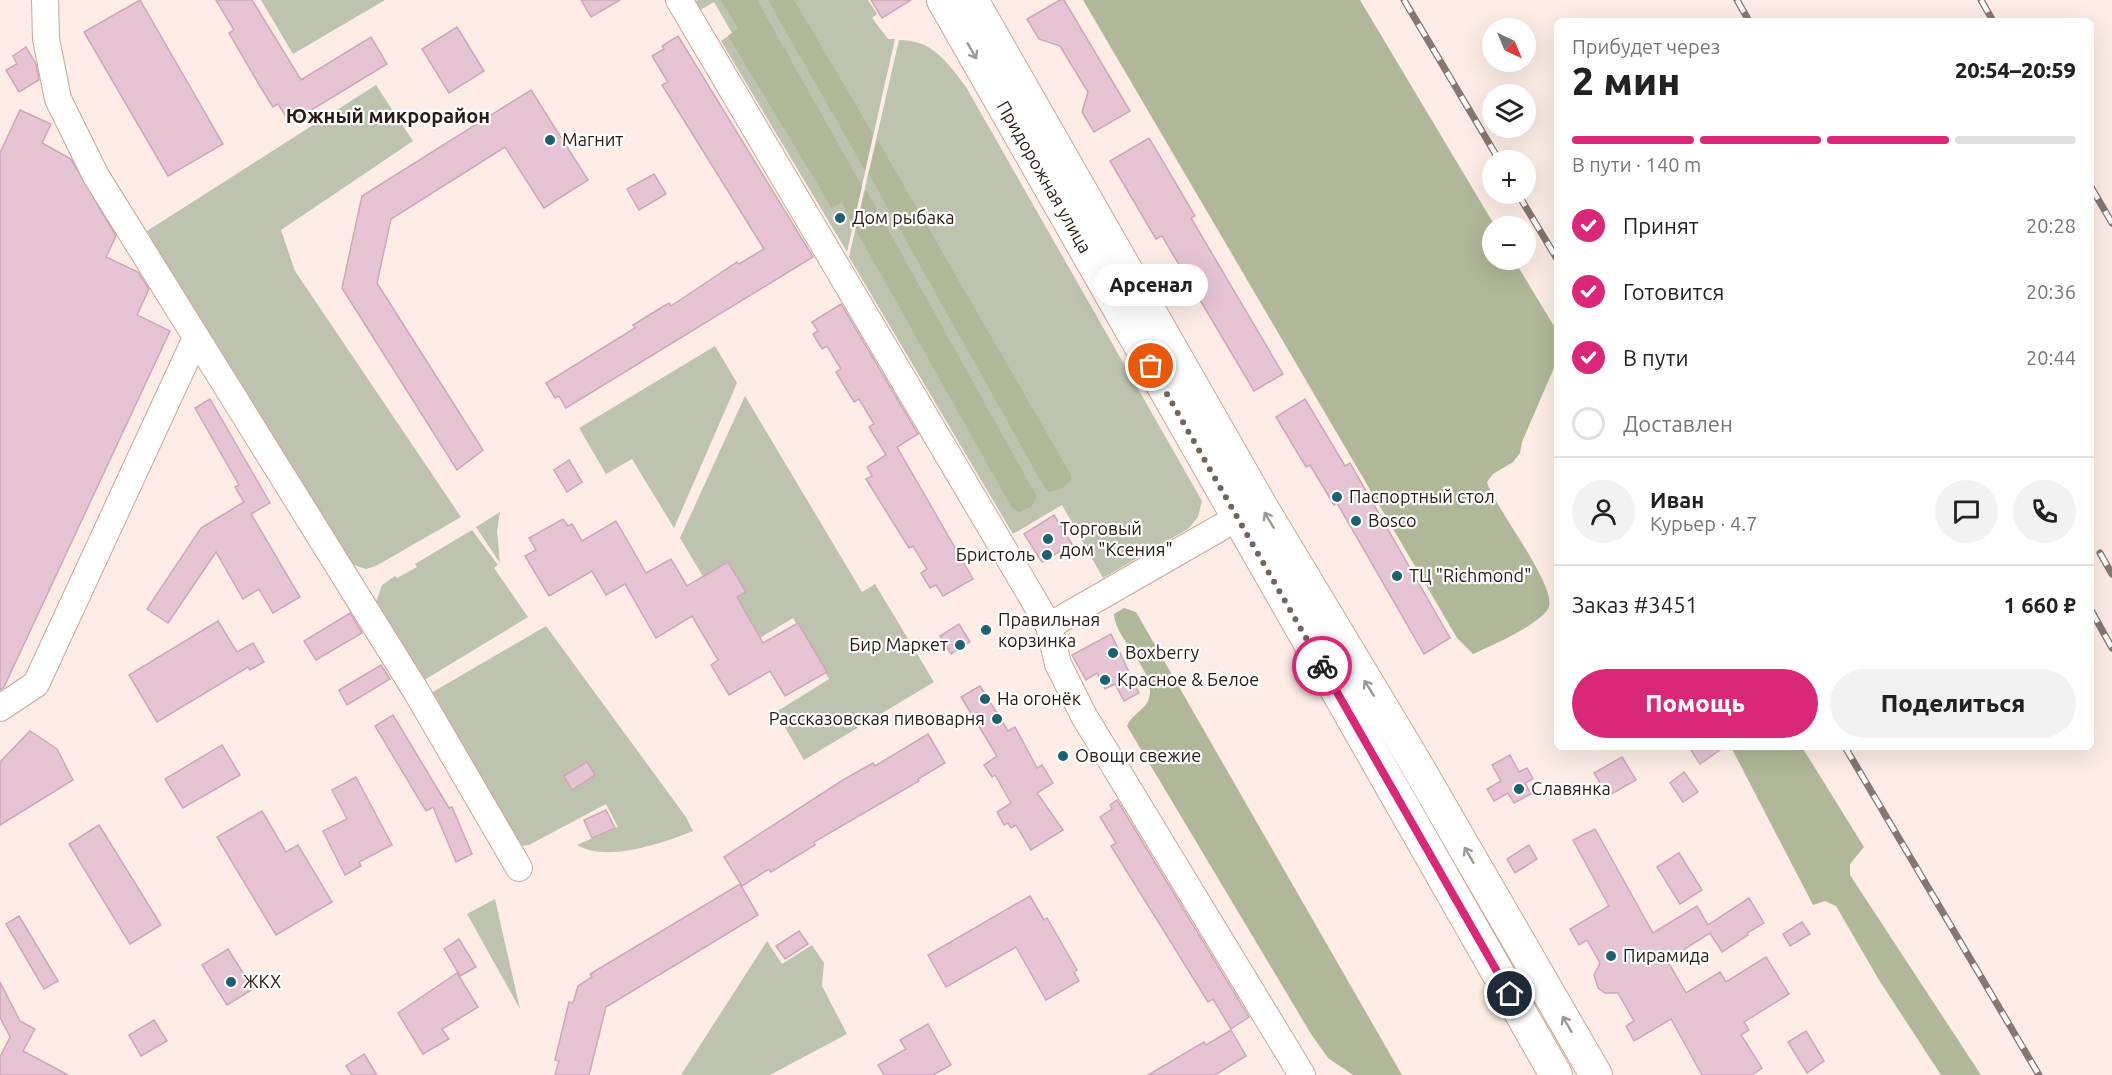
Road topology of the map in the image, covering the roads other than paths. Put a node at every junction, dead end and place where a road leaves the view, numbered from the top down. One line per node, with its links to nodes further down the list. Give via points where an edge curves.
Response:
1 (45, 0): 5 (street, via 48,49 65,117 96,176)
2 (679, 0): 7 (street)
3 (943, 0): 6 (main road, Придорожная улица, one-way to 6)
4 (972, 0): 12 (main road, one-way to 4, via 1261,506)
5 (196, 338): 8 (street, via 36,684); 9 (street, via 416,691)
6 (1237, 518): 7 (street); 11 (main road, Придорожная улица)
7 (1049, 626): 10 (street, via 1058,664 1084,716)
8 (0, 708)
9 (519, 868)
10 (1302, 1075)
11 (1556, 1075)
12 (1596, 1075)

